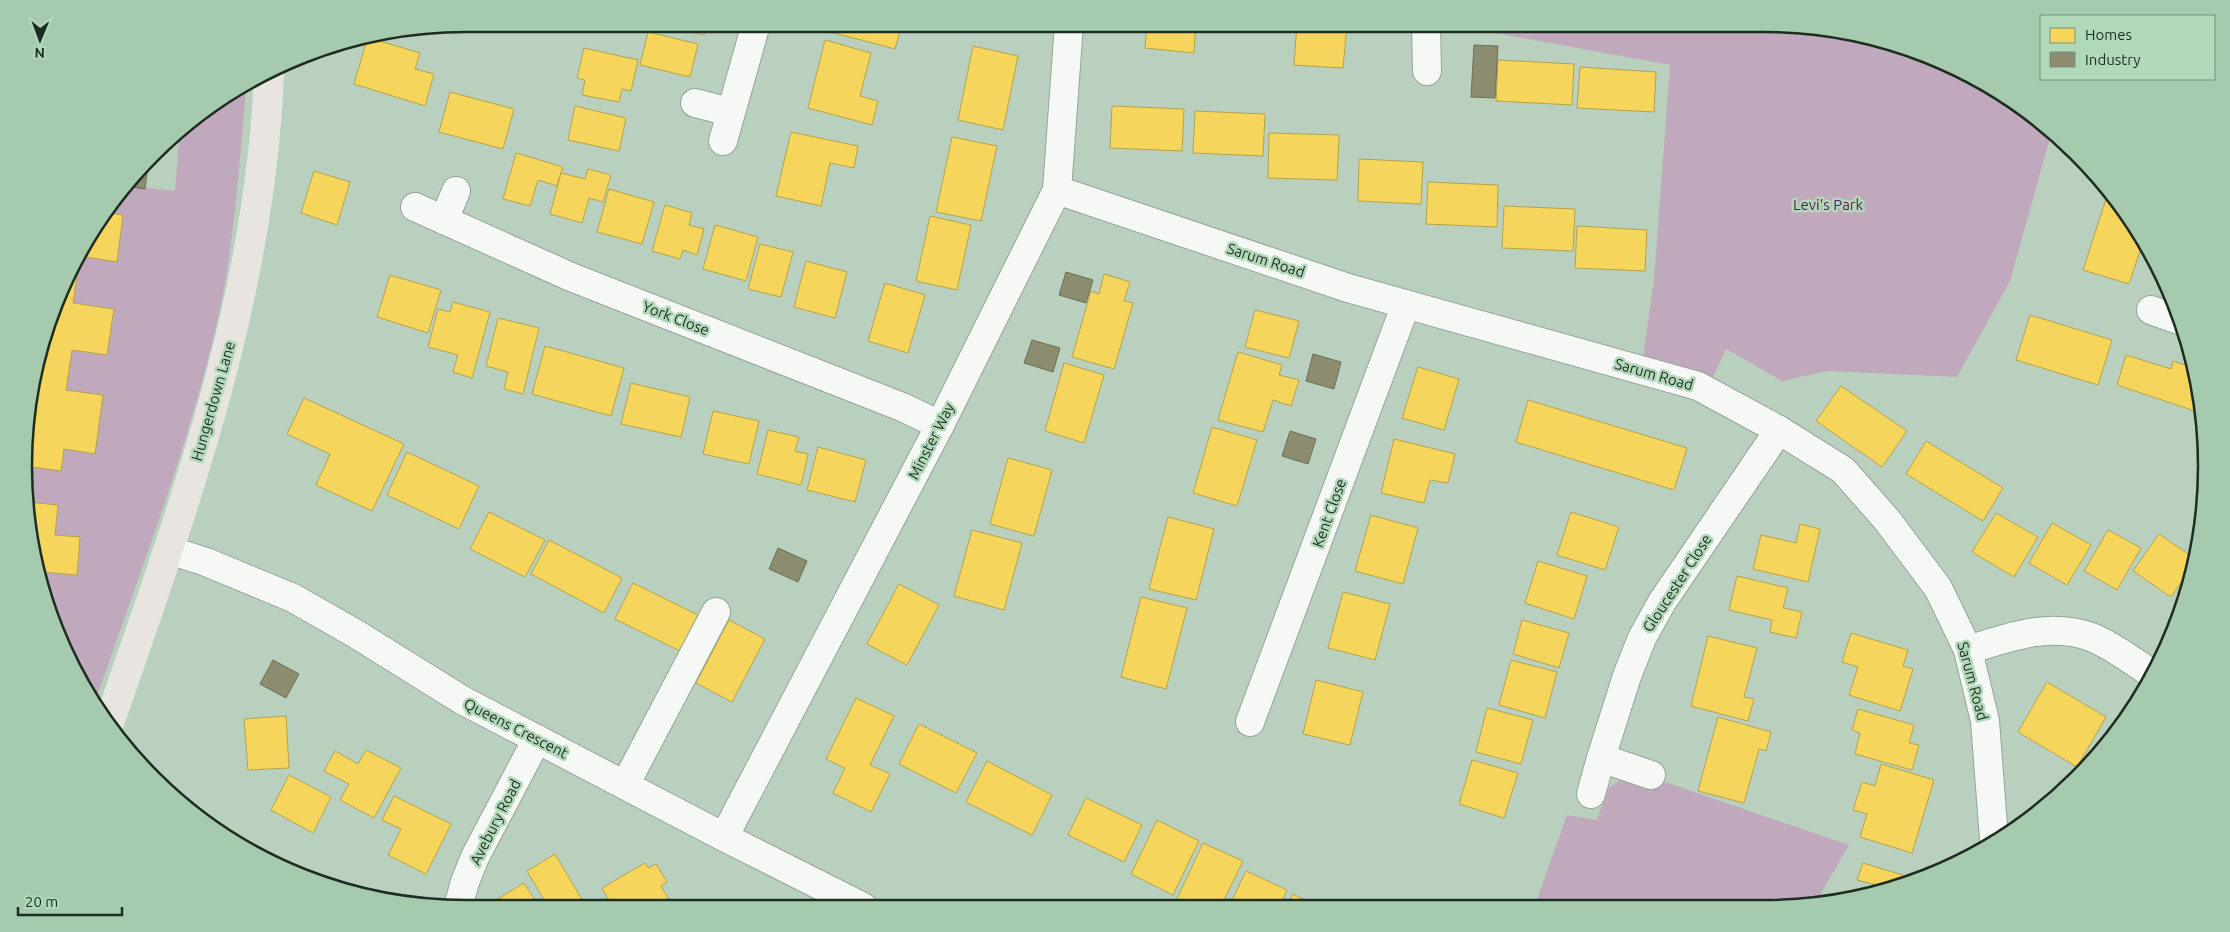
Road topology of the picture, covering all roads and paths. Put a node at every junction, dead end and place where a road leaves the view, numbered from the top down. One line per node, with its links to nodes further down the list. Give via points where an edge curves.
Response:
1 (754, 32): 7 (street)
2 (1068, 32): 9 (street, Minster Way)
3 (1426, 32): 4 (street)
4 (1427, 70)
5 (268, 80): 18 (main road, Hungerdown Lane, via 261,188 241,294 226,359)
6 (695, 103): 7 (street)
7 (730, 112): 8 (street)
8 (723, 140)
9 (1057, 190): 13 (street, Sarum Road, via 1348,288); 16 (street, Minster Way)
10 (456, 191): 12 (street)
11 (415, 207): 12 (street, York Close)
12 (444, 220): 16 (street, York Close, via 572,276)
13 (1406, 304): 17 (street, Sarum Road, via 1698,386); 23 (street, Kent Close)
14 (2151, 310): 15 (street)
15 (2171, 317)
16 (940, 424): 30 (street, Minster Way)
17 (1779, 430): 20 (street, Sarum Road, via 1843,470 1887,520 1938,588); 25 (street, Gloucester Close, via 1662,602 1642,638 1626,676)
18 (169, 550): 22 (main road, Hungerdown Lane); 24 (street, Queens Crescent, via 293,598 462,700)
19 (716, 612): 27 (street)
20 (1968, 650): 21 (street, via 2024,633 2067,630 2093,638); 29 (street, Sarum Road, via 1984,721)
21 (2146, 670)
22 (112, 715)
23 (1250, 722)
24 (538, 739): 27 (street, Queens Crescent); 31 (street, Avebury Road, via 475,857)
25 (1601, 758): 26 (street); 28 (street, Gloucester Close)
26 (1651, 775)
27 (625, 785): 30 (street, Queens Crescent)
28 (1591, 794)
29 (1994, 833)
30 (724, 837): 32 (street, Queens Crescent)
31 (460, 900)
32 (850, 900)

